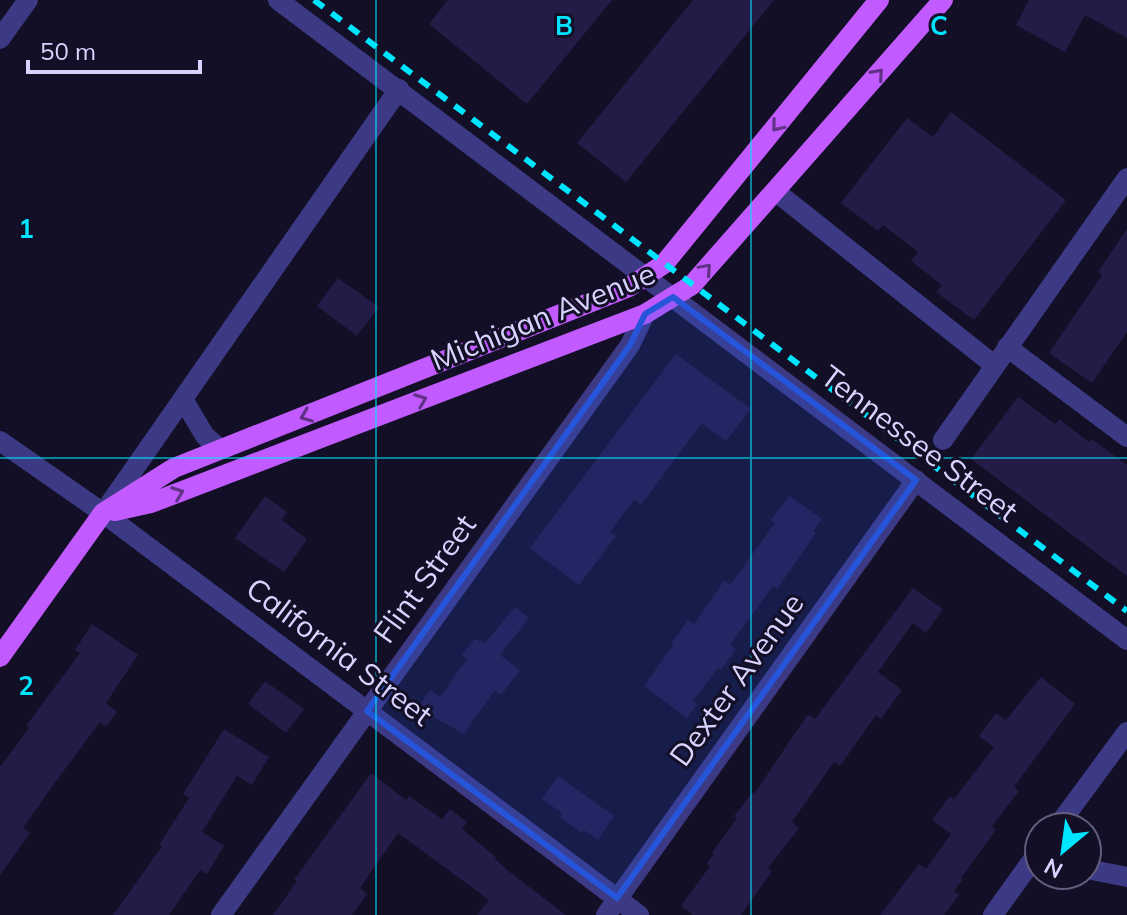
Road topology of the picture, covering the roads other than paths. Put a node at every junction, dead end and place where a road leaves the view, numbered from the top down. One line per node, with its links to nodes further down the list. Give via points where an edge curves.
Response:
1 (28, 0): 5 (street)
2 (278, 0): 6 (street, Tennessee Street)
3 (879, 0): 9 (main road, Michigan Avenue, one-way to 9, via 664,264)
4 (943, 0): 8 (main road, Michigan Avenue, one-way to 4)
5 (0, 39)
6 (399, 89): 9 (street, Tennessee Street); 14 (street)
7 (1127, 178): 12 (street)
8 (775, 191): 10 (main road, Michigan Avenue, one-way to 8, via 692,285); 13 (street)
9 (646, 276): 10 (street, Tennessee Street); 18 (main road, Michigan Avenue, one-way to 18)
10 (673, 297): 11 (main road, Michigan Avenue); 19 (street, Tennessee Street)
11 (645, 314): 20 (main road, Michigan Avenue, one-way to 11, via 151,503); 23 (street, Flint Street, via 630,345)
12 (1007, 347): 13 (street); 15 (street)
13 (994, 365): 16 (street)
14 (183, 399): 18 (street, via 205,436); 20 (street)
15 (1127, 437)
16 (943, 440)
17 (0, 441): 20 (street, California Street)
18 (220, 449): 20 (main road, Michigan Avenue, via 174,468)
19 (916, 480): 21 (street, Tennessee Street); 29 (street, Dexter Avenue)
20 (103, 513): 22 (main road, Michigan Avenue); 23 (street, California Street)
21 (1127, 640)
22 (0, 657)
23 (367, 711): 29 (street, California Street); 30 (street, Flint Street)
24 (1127, 732): 25 (street)
25 (1069, 811)
26 (1103, 872): 28 (street)
27 (1023, 873): 32 (street)
28 (1127, 877)
29 (612, 907): 31 (street, California Street)
30 (221, 915)
31 (639, 915)
32 (993, 915)

